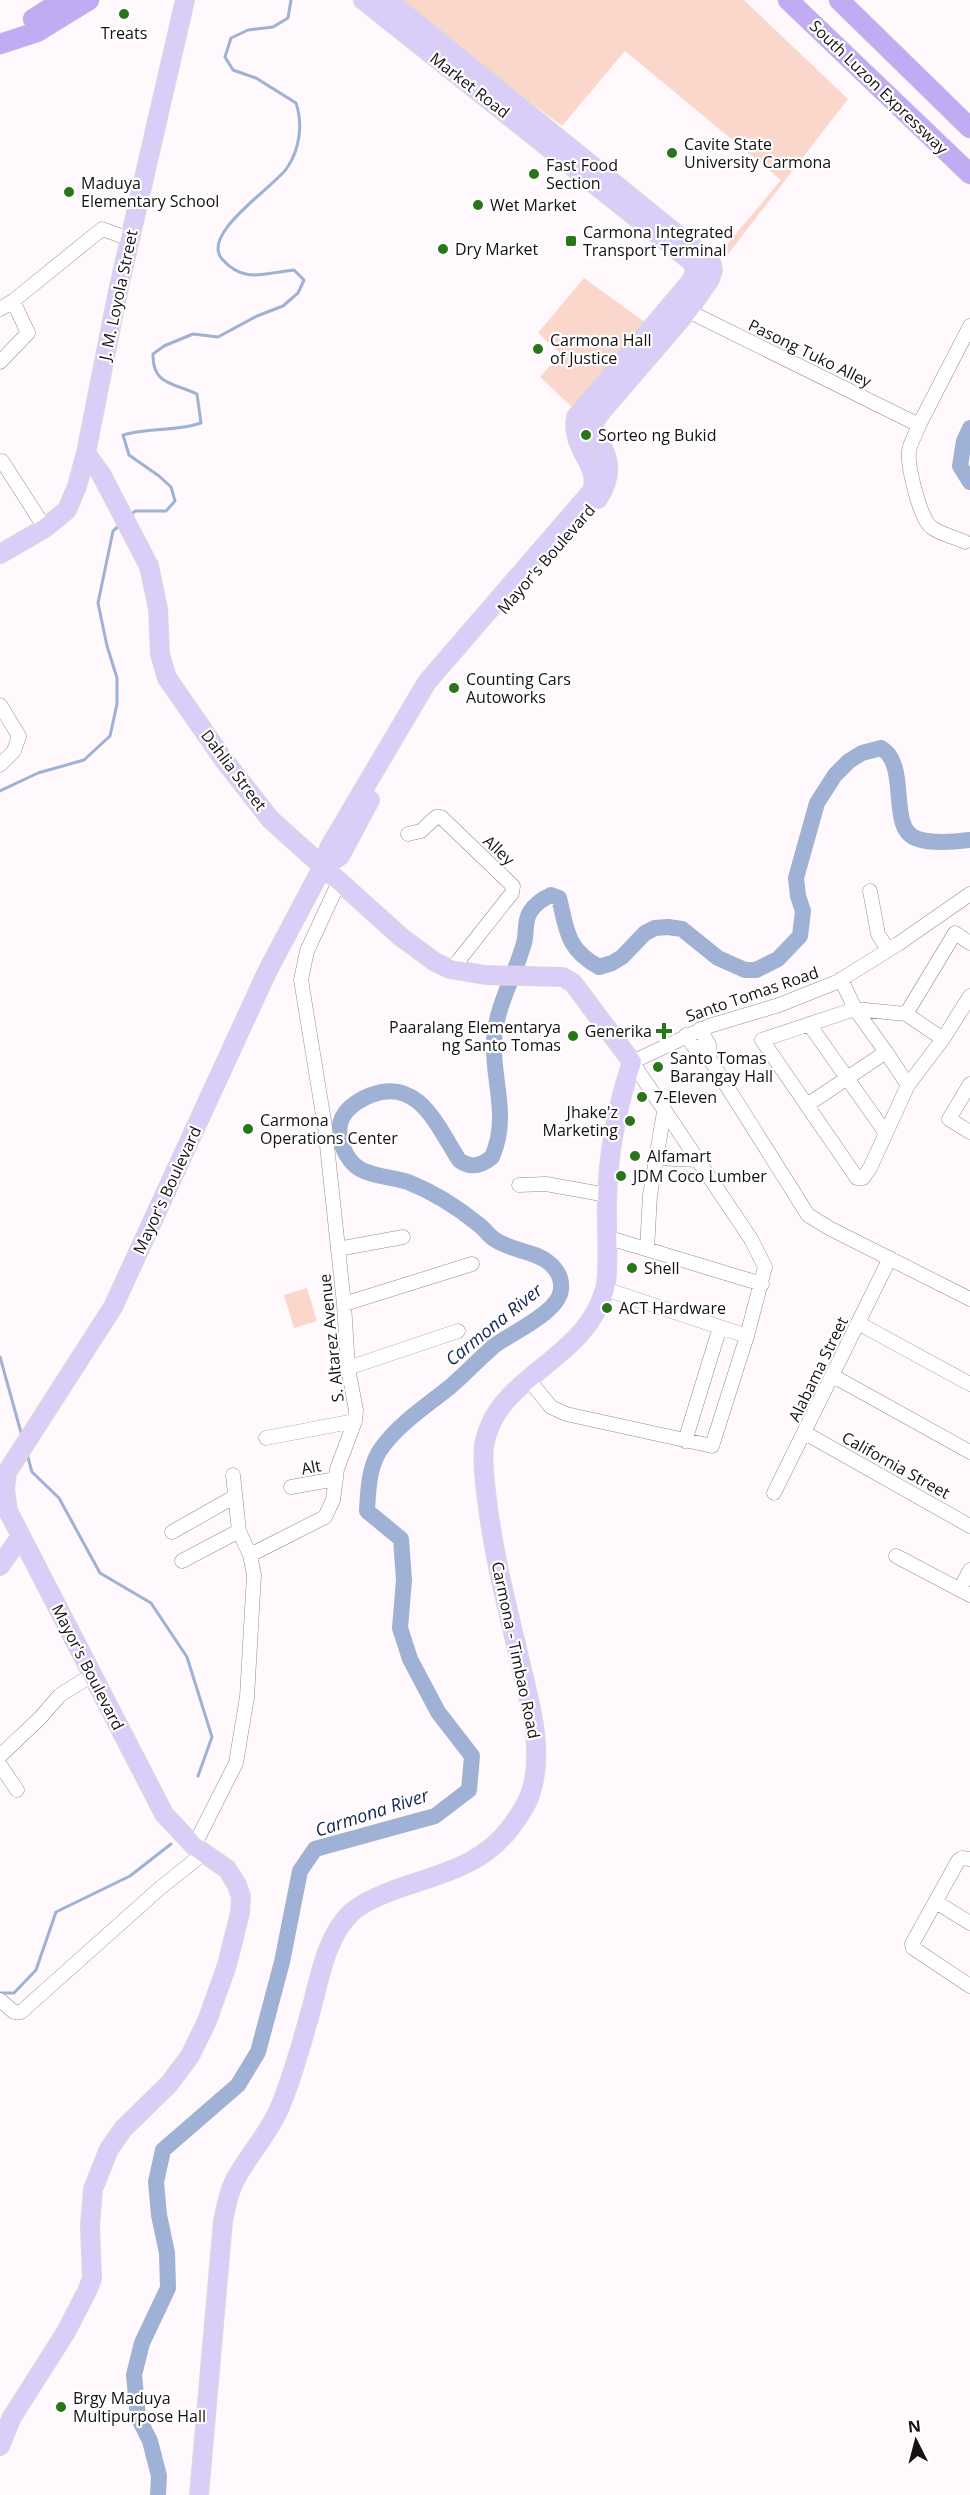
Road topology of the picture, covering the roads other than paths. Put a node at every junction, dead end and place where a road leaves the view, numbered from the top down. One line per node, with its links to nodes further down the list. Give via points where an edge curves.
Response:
1 (63, 0): 8 (highway, via 20,27)
2 (89, 0): 8 (highway, via 37,32)
3 (185, 0): 12 (main road, J. M. Loyola Street)
4 (363, 0): 10 (main road, Market Road)
5 (387, 0): 10 (main road, Market Road)
6 (788, 0): 11 (highway, South Luzon Expressway)
7 (838, 0): 9 (highway, South Luzon Expressway)
8 (3, 43)
9 (970, 128)
10 (581, 165): 15 (main road, Mayor's Boulevard, via 711,262 710,279); 27 (main road, Mayor's Boulevard, via 692,262 694,275 576,417 575,439 593,474 592,491 427,682 330,846)
11 (970, 174)
12 (130, 239): 13 (street, via 102,229); 19 (main road, J. M. Loyola Street)
13 (13, 301): 14 (street); 17 (street, via 28,333)
14 (0, 309)
15 (688, 311): 18 (street, Pasong Tuko Alley); 27 (main road, Mayor's Boulevard, via 591,426 609,462 606,484 591,510 435,689 340,856)
16 (970, 326): 18 (street)
17 (0, 362)
18 (919, 425): 22 (street, via 909,460 926,519 931,527)
19 (86, 453): 21 (main road, J. M. Loyola Street, via 67,510); 27 (main road, Dahlia Street, via 149,566 158,609 160,654 167,678 270,819)
20 (1, 462): 21 (street)
21 (45, 528): 23 (main road, J. M. Loyola Street)
22 (965, 542)
23 (0, 554)
24 (0, 705): 25 (street, via 19,736 14,751)
25 (0, 765)
26 (408, 834): 33 (street, Alley, via 421,831 441,817 513,886 512,893)
27 (322, 868): 28 (main road, Dahlia Street); 87 (main road, Mayor's Boulevard, via 267,972 113,1307 7,1473 8,1511)
28 (339, 882): 33 (main road, Dahlia Street, via 401,937); 58 (street, S. Altarez Avenue, via 307,951 301,980 325,1127)
29 (870, 891): 32 (street, via 878,934)
30 (968, 898): 32 (street, Santo Tomas Road)
31 (970, 943): 37 (street, via 955,933)
32 (888, 950): 34 (street, Santo Tomas Road)
33 (450, 969): 44 (main road, Dahlia Street, via 511,977 563,977 573,983)
34 (841, 979): 36 (street); 39 (street, Santo Tomas Road, via 779,1005)
35 (970, 996): 41 (street)
36 (855, 1009): 37 (street); 38 (street); 42 (street)
37 (906, 1014): 41 (street)
38 (808, 1024): 45 (street); 48 (street, via 762,1040)
39 (700, 1029): 40 (street, Santo Tomas Road); 43 (street, via 709,1045)
40 (686, 1035): 43 (street, via 697,1051); 44 (street, Santo Tomas Road)
41 (943, 1039): 46 (street)
42 (886, 1052): 45 (street); 46 (street)
43 (709, 1058): 60 (street, via 808,1215)
44 (632, 1062): 49 (street); 55 (main road, Carmona - Timbao Road, via 621,1092)
45 (847, 1078): 48 (street); 50 (street)
46 (908, 1084): 50 (street)
47 (970, 1084): 51 (street, via 949,1119)
48 (807, 1105): 50 (street, via 856,1178 863,1178)
49 (664, 1112): 52 (street); 53 (street)
50 (885, 1132)
51 (970, 1132)
52 (656, 1158): 53 (street); 59 (street)
53 (698, 1160): 62 (street, via 751,1239 765,1267)
54 (519, 1185): 55 (street, via 546,1184)
55 (607, 1195): 57 (main road, Carmona - Timbao Road)
56 (404, 1237): 58 (street)
57 (606, 1237): 59 (street); 63 (main road, Carmona - Timbao Road)
58 (338, 1249): 65 (street, S. Altarez Avenue)
59 (646, 1249): 62 (street)
60 (890, 1258): 64 (street); 66 (street, Alabama Street)
61 (472, 1264): 65 (street)
62 (762, 1284): 69 (street)
63 (605, 1289): 67 (street); 72 (main road, Carmona - Timbao Road, via 578,1338)
64 (970, 1299)
65 (344, 1304): 70 (street, S. Altarez Avenue)
66 (858, 1323): 71 (street, Alabama Street); 73 (street)
67 (720, 1327): 69 (street); 77 (street)
68 (458, 1331): 70 (street)
69 (747, 1336): 77 (street, via 712,1446)
70 (348, 1368): 74 (street, S. Altarez Avenue)
71 (833, 1376): 75 (street, Alabama Street); 78 (street)
72 (528, 1379): 77 (street, via 551,1407 566,1414); 105 (main road, Carmona - Timbao Road, via 505,1399 492,1420 484,1456 494,1545 531,1708 537,1759 531,1794 498,1844 470,1864 381,1895 353,1910 335,1933 279,2109 230,2192 223,2221)
73 (970, 1384)
74 (355, 1421): 76 (street); 80 (street, S. Altarez Avenue)
75 (805, 1433): 82 (street, Alabama Street); 84 (street, California Street)
76 (266, 1438)
77 (685, 1441)
78 (970, 1452)
79 (233, 1474): 83 (street)
80 (336, 1479): 81 (street, Alt); 88 (street, S. Altarez Avenue, via 325,1517)
81 (291, 1487)
82 (774, 1493)
83 (234, 1497): 85 (street); 86 (street)
84 (970, 1526)
85 (239, 1531): 88 (street); 90 (street)
86 (172, 1532)
87 (21, 1536): 91 (main road); 94 (main road, Mayor's Boulevard)
88 (250, 1555): 98 (street, via 254,1575 248,1686 236,1763)
89 (896, 1556): 93 (street)
90 (182, 1561)
91 (0, 1566)
92 (970, 1570): 93 (street)
93 (965, 1592)
94 (92, 1675): 95 (street, via 60,1695); 98 (main road, Mayor's Boulevard, via 164,1814)
95 (0, 1755)
96 (0, 1765): 97 (street)
97 (16, 1790)
98 (199, 1850): 103 (street, via 21,2012 14,2012); 104 (main road, Mayor's Boulevard, via 227,1869 241,1898 217,1996 198,2041 180,2070 109,2149 93,2189 92,2278 88,2289 66,2332 12,2417)
99 (966, 1859): 100 (street, via 958,1861)
100 (936, 1902): 101 (street); 102 (street, via 913,1948)
101 (970, 1923)
102 (970, 1986)
103 (0, 2000)
104 (0, 2446)
105 (199, 2495)

